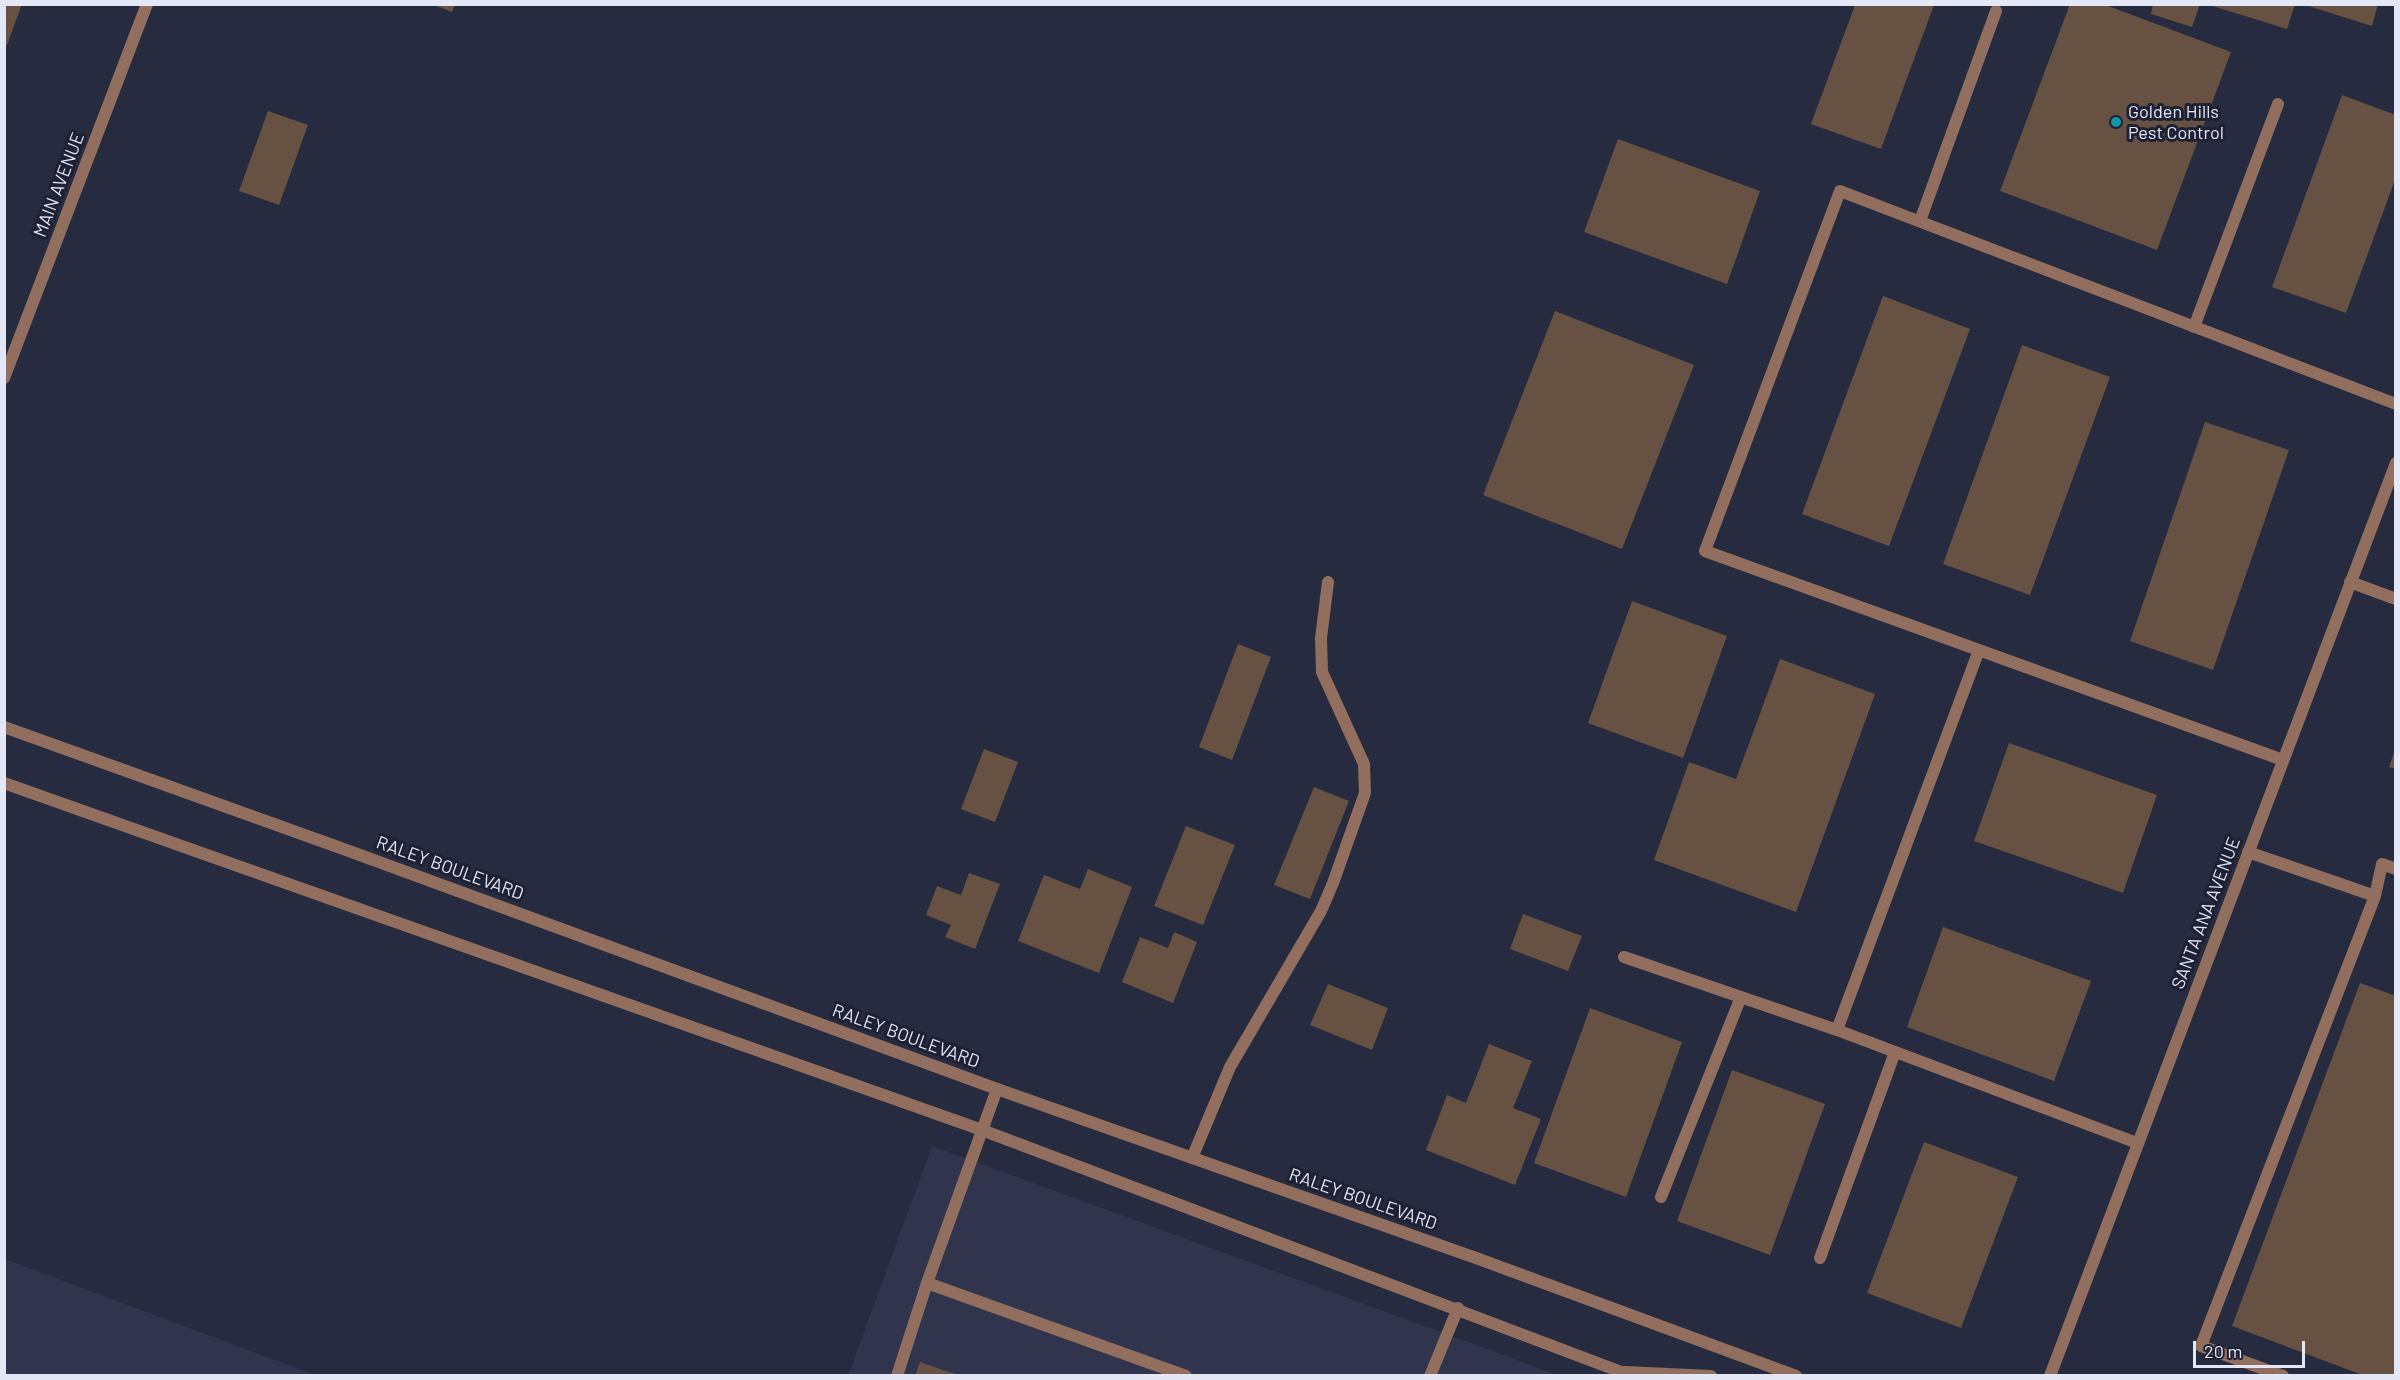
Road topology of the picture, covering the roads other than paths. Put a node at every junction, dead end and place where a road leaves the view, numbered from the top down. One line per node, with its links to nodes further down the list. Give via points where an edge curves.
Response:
1 (147, 4): 6 (street, MAIN AVENUE)
2 (1996, 11): 4 (street)
3 (2278, 104): 5 (street)
4 (1920, 221): 5 (street); 12 (street, via 1840,191 1705,551)
5 (2194, 327): 7 (street)
6 (4, 378)
7 (2396, 405)
8 (2396, 463): 10 (street, SANTA ANA AVENUE)
9 (1328, 582): 26 (street, via 1321,638 1322,672 1364,764 1365,793 1321,911 1230,1067)
10 (2350, 582): 11 (street); 14 (street, SANTA ANA AVENUE)
11 (2396, 599)
12 (1979, 650): 14 (street); 21 (street)
13 (4, 727): 23 (street, RALEY BOULEVARD)
14 (2283, 760): 16 (street, SANTA ANA AVENUE)
15 (4, 783): 24 (street)
16 (2248, 852): 18 (street); 25 (street, SANTA ANA AVENUE)
17 (2396, 869): 18 (street, via 2382,864)
18 (2375, 896): 38 (street, via 2201,1346)
19 (1624, 957): 20 (street)
20 (1741, 997): 21 (street); 27 (street)
21 (1837, 1030): 22 (street)
22 (1895, 1052): 25 (street); 28 (street)
23 (997, 1089): 24 (street); 26 (street, RALEY BOULEVARD)
24 (982, 1130): 29 (street); 30 (street)
25 (2137, 1143): 37 (street, SANTA ANA AVENUE)
26 (1191, 1158): 36 (street, RALEY BOULEVARD)
27 (1661, 1197)
28 (1820, 1258)
29 (927, 1283): 32 (street); 33 (street)
30 (1458, 1308): 31 (street); 34 (street)
31 (1628, 1374): 35 (street)
32 (897, 1376)
33 (1186, 1376)
34 (1430, 1376)
35 (1711, 1376)
36 (1796, 1376)
37 (2050, 1376)
38 (2283, 1376)

